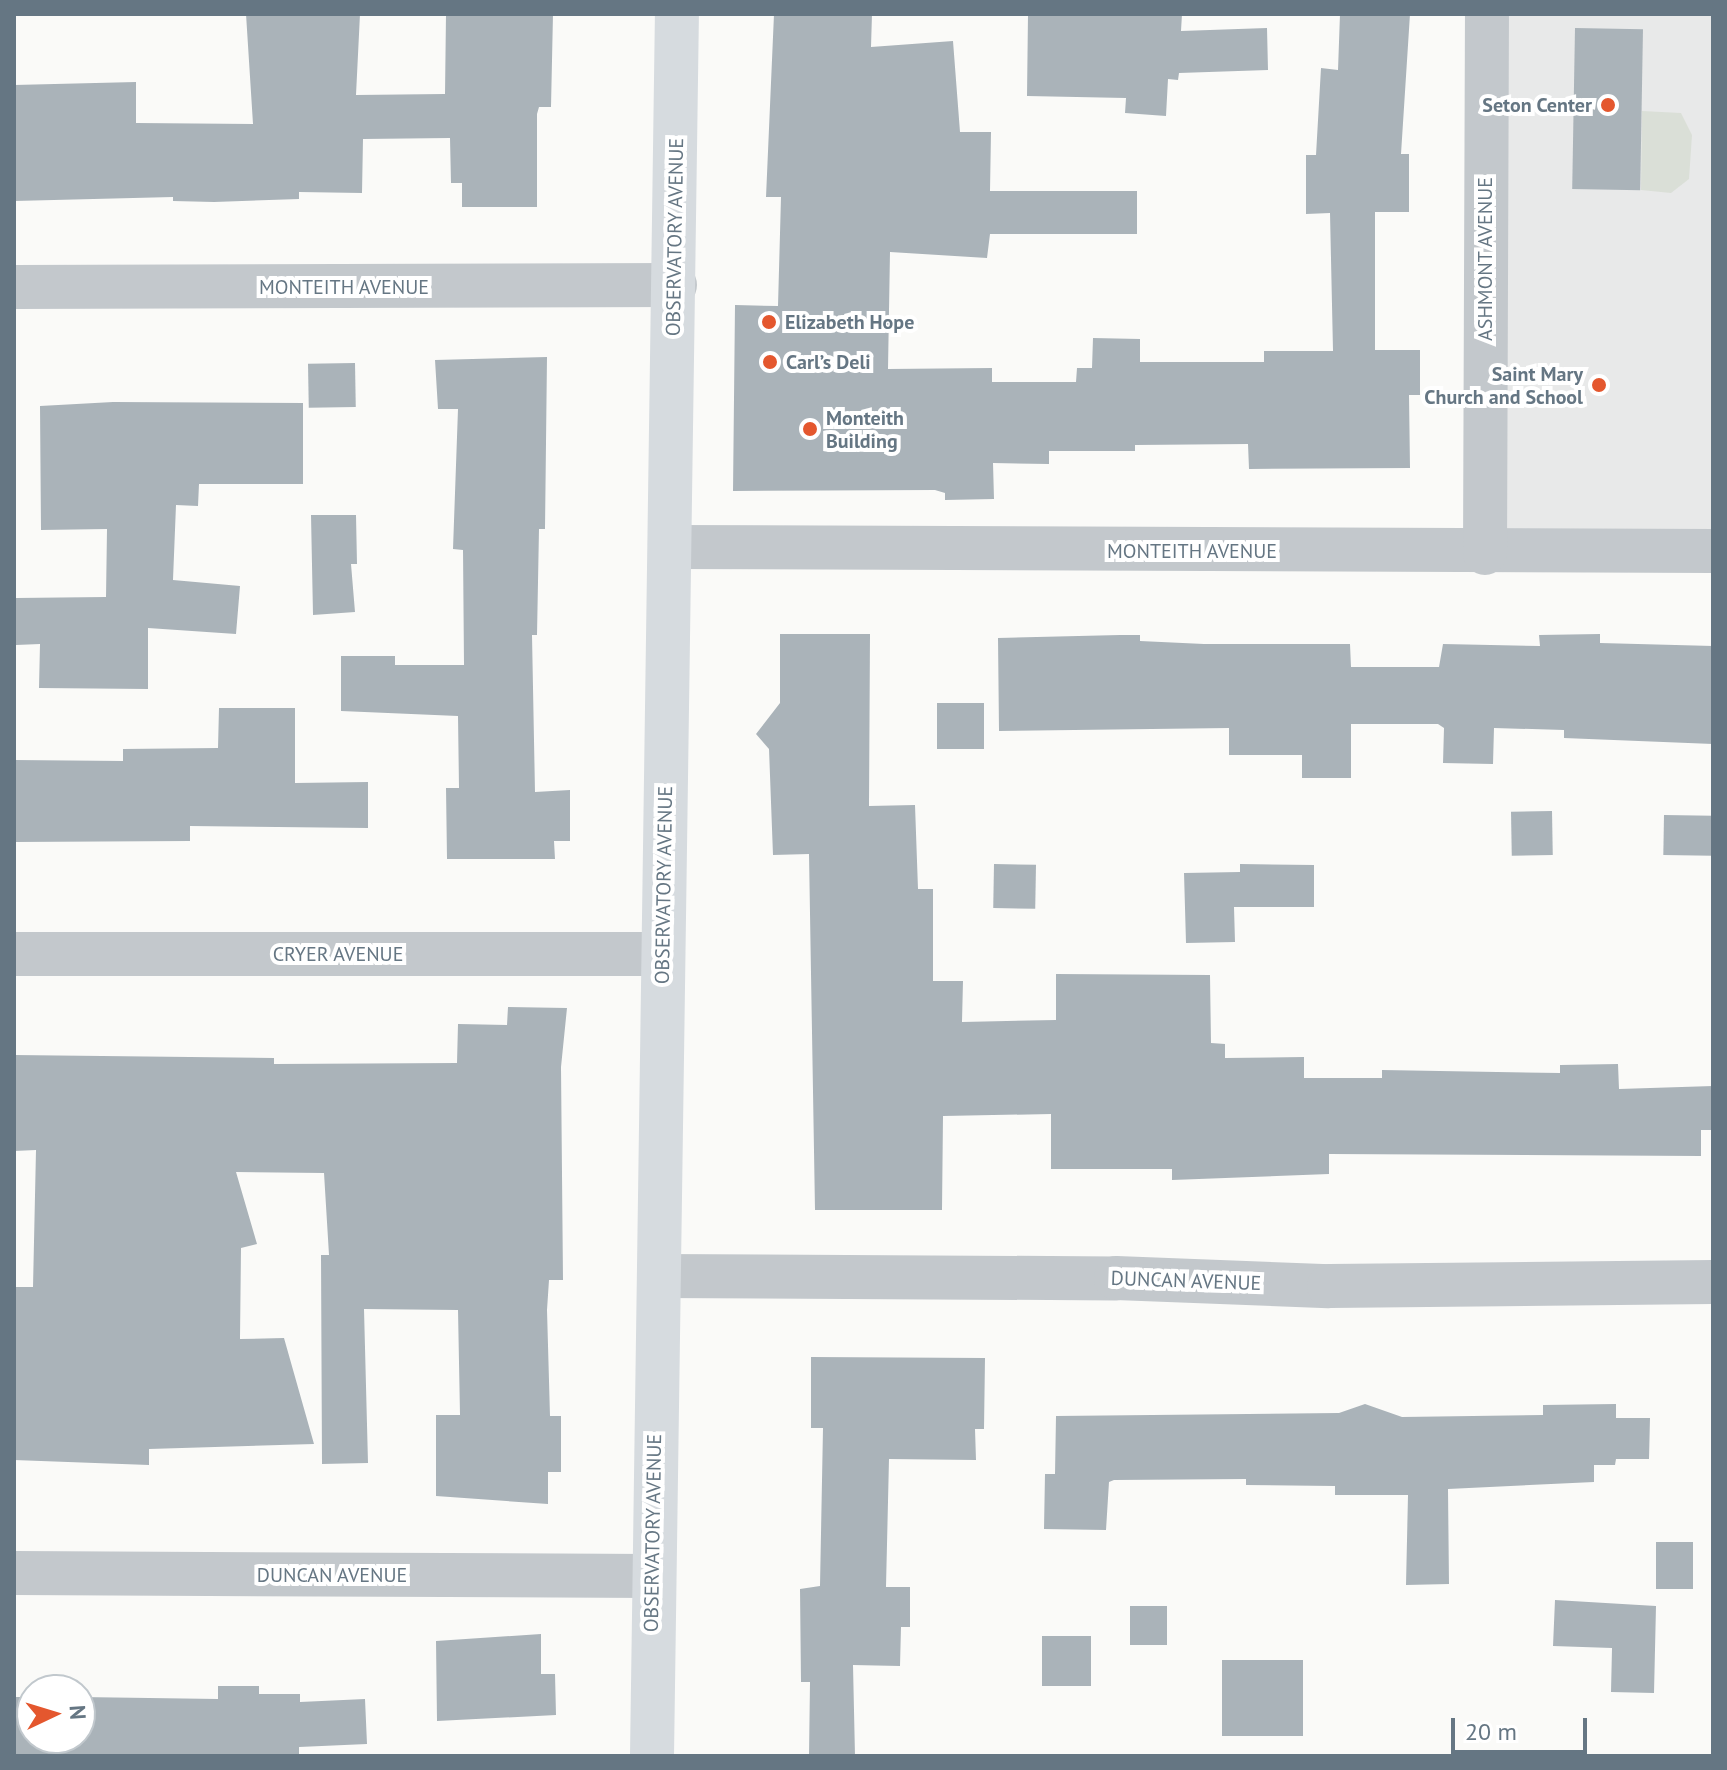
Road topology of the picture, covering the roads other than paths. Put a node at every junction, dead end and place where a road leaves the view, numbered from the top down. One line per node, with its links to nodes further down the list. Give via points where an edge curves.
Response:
1 (677, 14): 3 (street, OBSERVATORY AVENUE)
2 (1487, 14): 7 (street, ASHMONT AVENUE)
3 (675, 285): 4 (street, MONTEITH AVENUE); 5 (street, OBSERVATORY AVENUE)
4 (14, 287)
5 (672, 547): 7 (street, MONTEITH AVENUE); 9 (street, OBSERVATORY AVENUE)
6 (1713, 551): 7 (street, MONTEITH AVENUE)
7 (1485, 553)
8 (14, 954): 9 (street, CRYER AVENUE)
9 (662, 954): 10 (street, OBSERVATORY AVENUE)
10 (659, 1276): 11 (street, DUNCAN AVENUE, via 1116,1278 1329,1286); 13 (street, OBSERVATORY AVENUE)
11 (1713, 1282)
12 (14, 1573): 13 (street, DUNCAN AVENUE)
13 (651, 1576): 14 (street, OBSERVATORY AVENUE)
14 (652, 1756)

